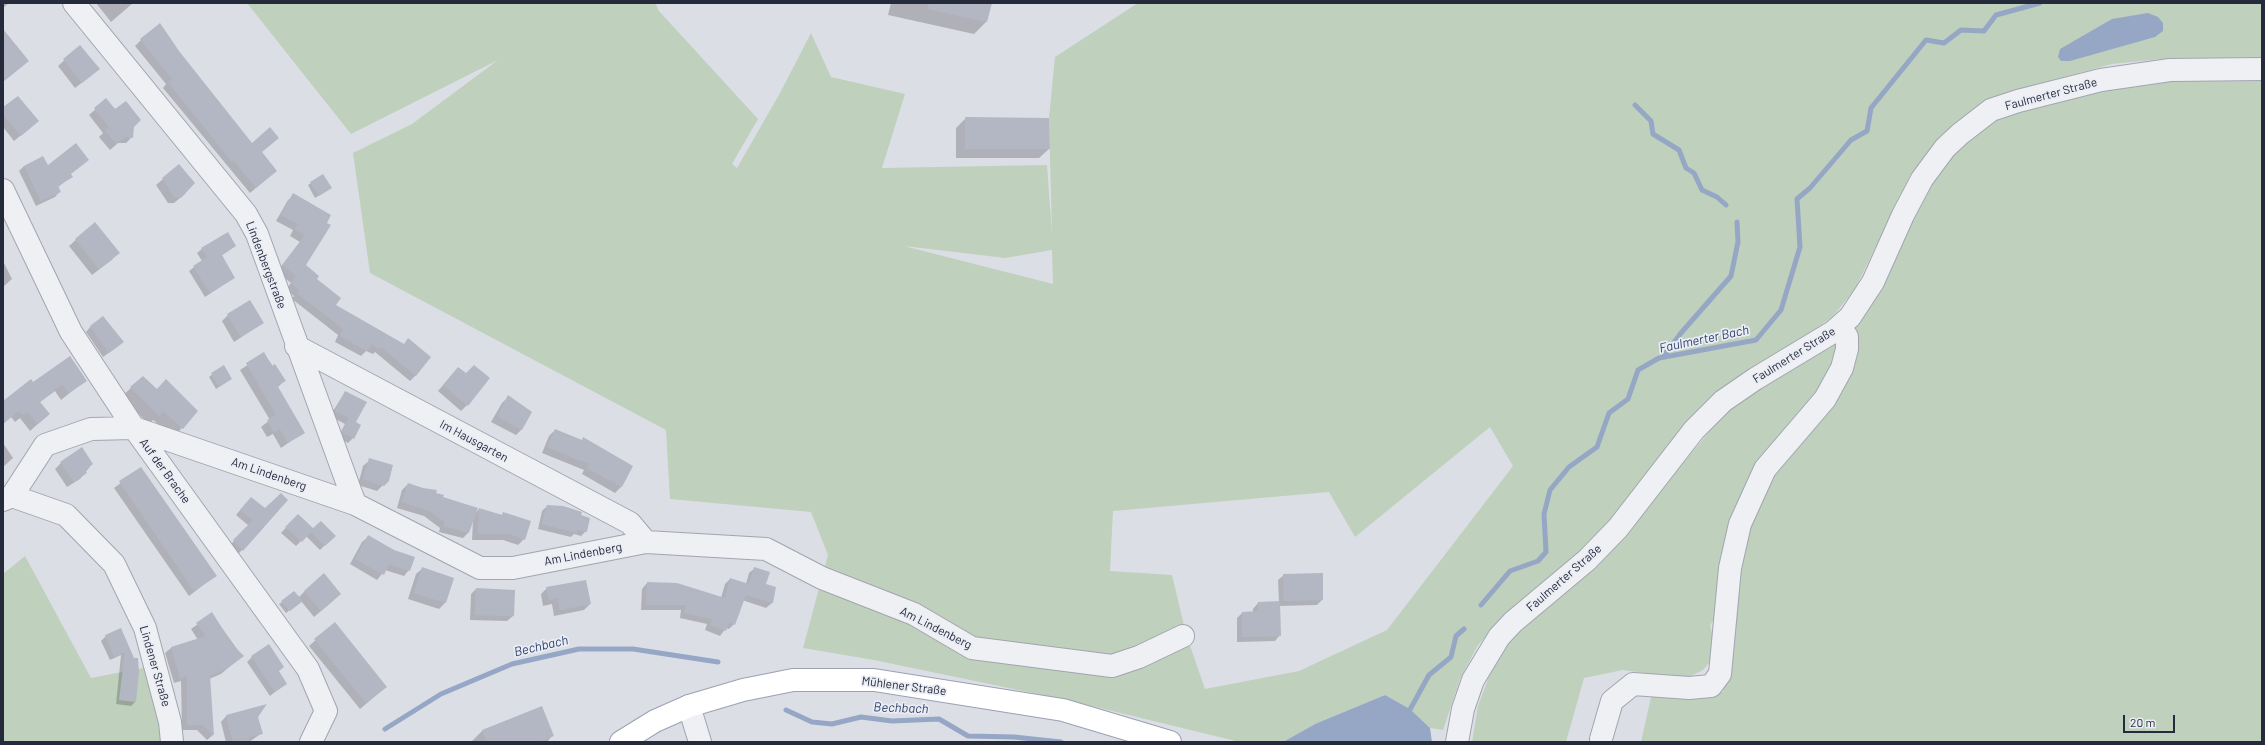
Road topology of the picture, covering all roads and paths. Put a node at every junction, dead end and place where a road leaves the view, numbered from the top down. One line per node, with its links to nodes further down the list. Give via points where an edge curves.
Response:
1 (74, 3): 6 (street, Lindenbergstraße, via 246,214 257,234)
2 (2262, 69): 5 (street, Faulmerter Straße, via 2170,70 2100,80 2018,100 1991,110 1960,134 1933,162 1903,215 1873,282 1850,317)
3 (3, 190): 4 (street, Auf der Brache)
4 (11, 225): 7 (street, Auf der Brache, via 72,332)
5 (1840, 326): 13 (street, via 1847,338 1842,368 1825,399 1766,469 1740,524 1730,568 1720,674 1711,686 1689,688 1633,684 1612,701); 19 (street, Faulmerter Straße, via 1723,401 1694,430 1618,528 1587,560 1499,636 1473,680 1463,709)
6 (296, 346): 9 (street, Lindenbergstraße); 10 (street, Im Hausgarten, via 630,523)
7 (134, 428): 8 (street, Am Lindenberg, via 91,429 45,445); 9 (street, Am Lindenberg); 15 (street, Auf der Brache, via 308,669 326,711)
8 (8, 498): 14 (street, Lindener Straße, via 66,515 114,564 145,628 170,722)
9 (355, 504): 10 (street, Am Lindenberg, via 480,568 513,568)
10 (646, 542): 11 (street, Am Lindenberg, via 766,549 822,578 914,614 972,648 1112,666 1139,657)
11 (1183, 636)
12 (689, 706): 16 (main road, Mühlener Straße, via 655,721); 17 (street); 18 (main road, Mühlener Straße, via 743,690 793,680 874,680 1063,710)
13 (1601, 739)
14 (172, 742)
15 (311, 742)
16 (621, 742)
17 (700, 742)
18 (1170, 742)
19 (1457, 742)

